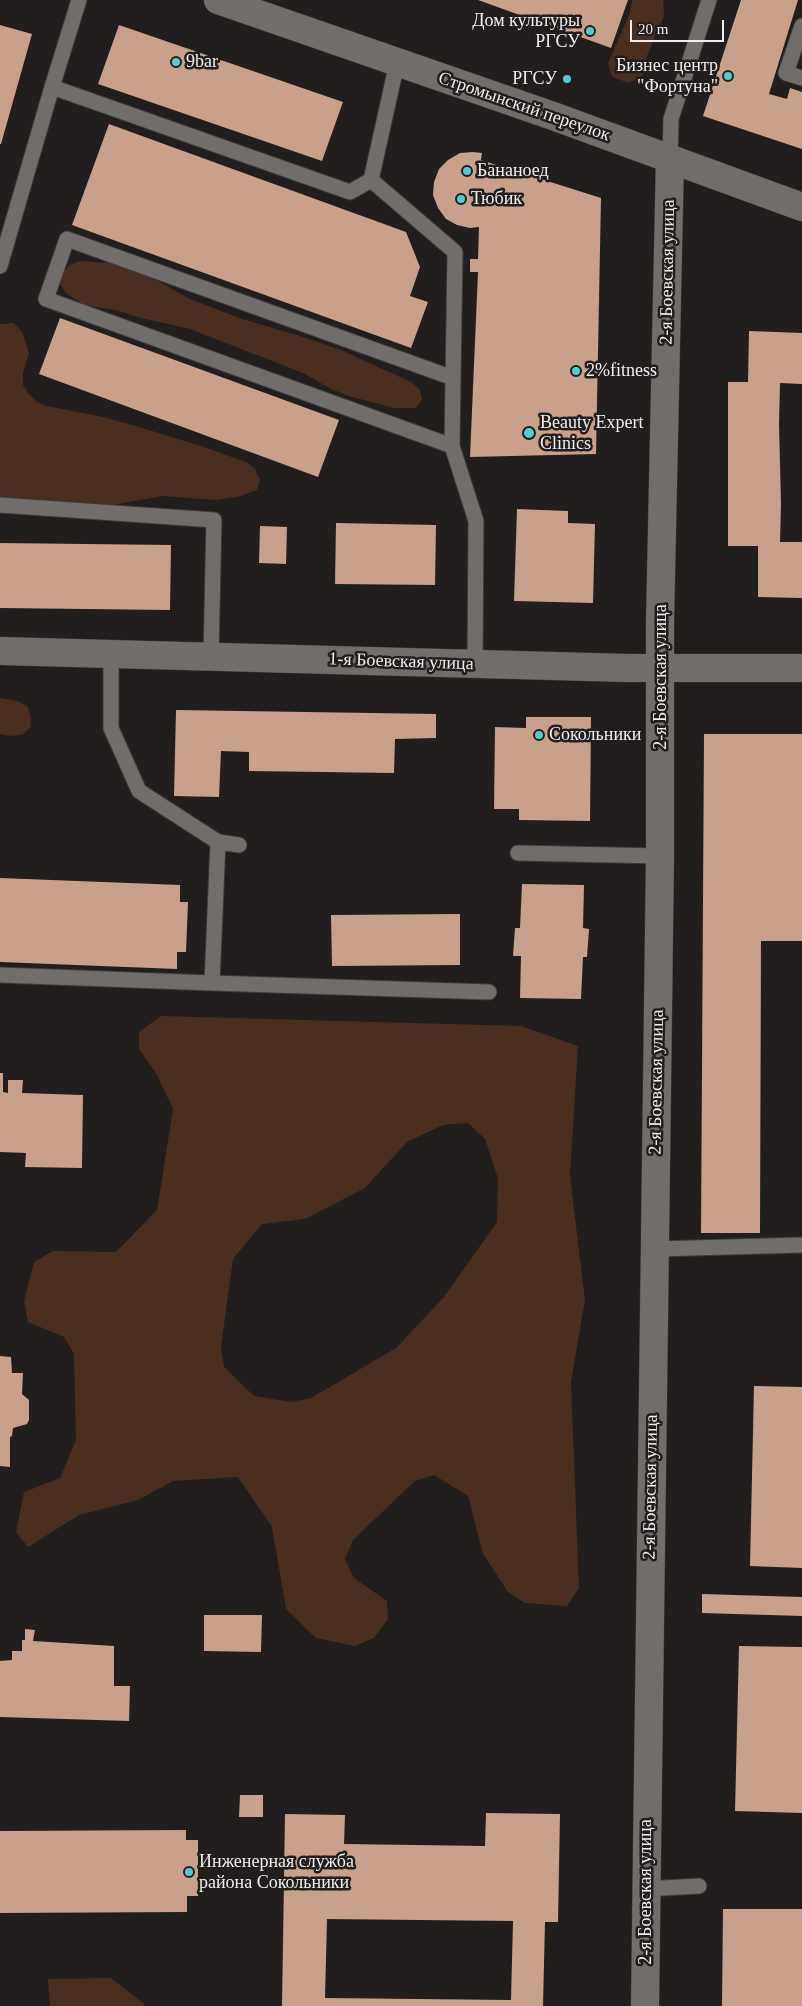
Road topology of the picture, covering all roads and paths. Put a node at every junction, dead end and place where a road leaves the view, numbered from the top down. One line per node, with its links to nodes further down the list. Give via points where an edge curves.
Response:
1 (79, 0): 7 (lane)
2 (218, 0): 5 (street, Стромынский переулок)
3 (709, 0): 8 (lane, via 671,119)
4 (802, 26): 6 (lane, via 786,73)
5 (397, 63): 8 (street, Стромынский переулок); 9 (lane)
6 (802, 78)
7 (52, 87): 9 (lane, via 350,192); 11 (lane)
8 (670, 158): 10 (street, Стромынский переулок); 19 (street, 2-я Боевская улица)
9 (371, 180): 12 (lane, via 455,252)
10 (802, 207)
11 (0, 266)
12 (452, 378): 13 (lane); 13 (lane, via 67,239 46,299)
13 (452, 446): 18 (lane, via 476,521)
14 (0, 506): 17 (lane, via 214,520)
15 (0, 651): 16 (street, 1-я Боевская улица)
16 (111, 654): 17 (street, 1-я Боевская улица); 21 (lane, via 104,728 139,791)
17 (211, 657): 18 (street, 1-я Боевская улица)
18 (475, 664): 19 (street, 1-я Боевская улица)
19 (660, 668): 20 (street, 1-я Боевская улица); 24 (street, 2-я Боевская улица)
20 (802, 668)
21 (218, 842): 22 (lane); 26 (lane)
22 (240, 845)
23 (518, 854): 24 (lane)
24 (660, 856): 29 (street, 2-я Боевская улица)
25 (0, 976): 26 (lane)
26 (212, 984): 27 (lane)
27 (489, 992)
28 (802, 1245): 29 (lane)
29 (655, 1249): 31 (street, 2-я Боевская улица)
30 (699, 1886): 31 (lane)
31 (645, 1889): 32 (street, 2-я Боевская улица)
32 (644, 2006)

